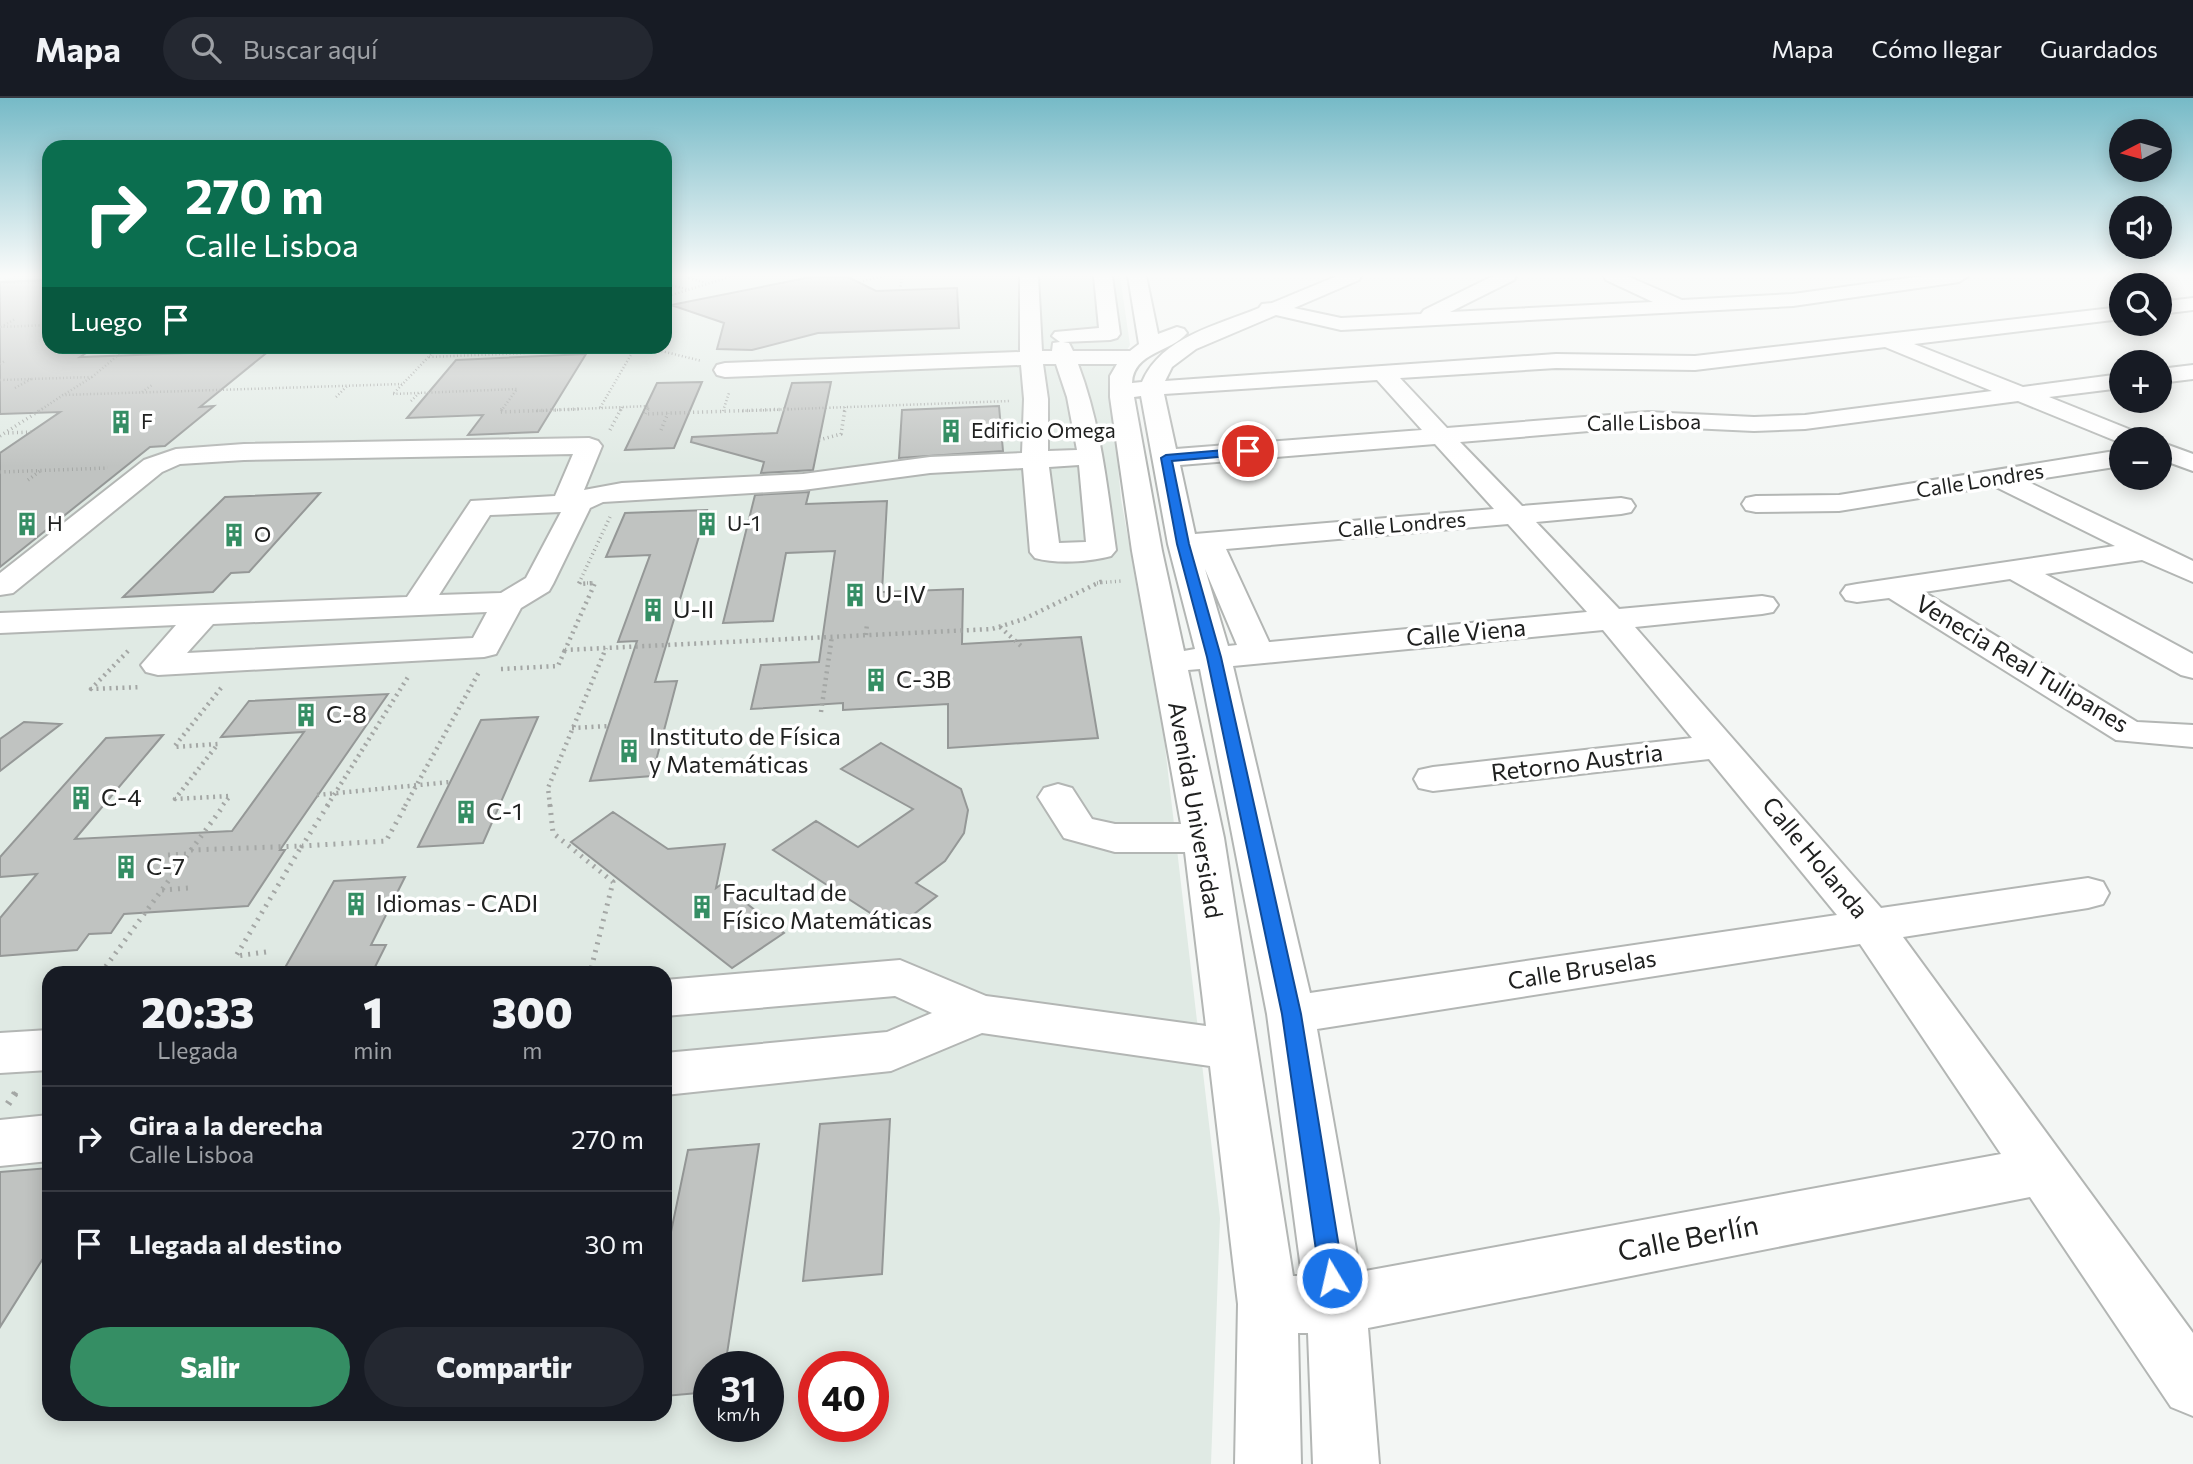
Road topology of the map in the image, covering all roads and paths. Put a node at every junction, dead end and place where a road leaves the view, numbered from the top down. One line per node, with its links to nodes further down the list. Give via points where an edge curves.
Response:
1 (1031, 340): 15 (street)
2 (1089, 340): 15 (street)
3 (1139, 340): 20 (street)
4 (1189, 340): 20 (street)
5 (1201, 340): 20 (street, via 1166,359 1155,374)
6 (1885, 340): 8 (street)
7 (1898, 340): 8 (street)
8 (1888, 341): 22 (street, via 1695,363 1556,361); 34 (street)
9 (1063, 353): 15 (street); 20 (street); 37 (street)
10 (119, 354): 24 (path)
11 (432, 354): 16 (path)
12 (502, 354): 16 (path)
13 (631, 354): 45 (path)
14 (671, 354): 19 (path)
15 (1032, 355): 19 (street, via 891,379 862,376 842,366); 38 (street)
16 (429, 357): 28 (path)
17 (5, 361): 18 (path)
18 (0, 365)
19 (731, 370)
20 (1140, 371): 22 (street); 55 (street, Avenida Universidad); 70 (street, Avenida Universidad)
21 (2193, 372): 23 (street)
22 (1384, 374): 52 (street, Calle Holanda)
23 (2172, 375)
24 (92, 377): 25 (path); 35 (path)
25 (31, 379): 26 (path); 31 (path)
26 (0, 380)
27 (2109, 383): 34 (street, Calle Lisboa)
28 (402, 384): 30 (path); 33 (path, via 393,394)
29 (152, 385): 32 (path)
30 (348, 386): 32 (path); 36 (path)
31 (15, 388)
32 (141, 392): 35 (path)
33 (419, 393): 40 (path); 45 (path, via 517,389 500,412)
34 (2021, 394): 48 (street); 52 (street, Calle Lisboa, via 1805,422 1648,419)
35 (64, 395): 51 (path)
36 (336, 397)
37 (1079, 397): 38 (street); 54 (street)
38 (1036, 399): 56 (street)
39 (652, 400): 42 (path)
40 (411, 401)
41 (1010, 401): 44 (path)
42 (649, 406): 43 (path); 46 (path, via 645,414)
43 (622, 407): 45 (path); 50 (path)
44 (845, 407): 46 (path); 53 (path, via 841,434)
45 (600, 408)
46 (668, 414): 47 (path)
47 (661, 430)
48 (2109, 430)
49 (32, 432): 51 (path)
50 (609, 432)
51 (2, 434)
52 (1441, 435): 55 (street, Calle Lisboa); 67 (street, Calle Holanda)
53 (819, 440)
54 (1090, 457): 56 (street); 68 (street)
55 (1166, 458): 70 (street, Avenida Universidad)
56 (1035, 460): 63 (street, via 930,465 803,482); 68 (street, Calle Londres, via 1045,552)
57 (2109, 460): 61 (street, Calle Londres)
58 (153, 466): 59 (path); 64 (street, via 176,457 244,452 589,446); 74 (street)
59 (40, 470): 60 (path); 62 (path)
60 (0, 472)
61 (1998, 478): 65 (street, Calle Londres, via 1839,503); 69 (street)
62 (28, 480)
63 (622, 491): 64 (street); 89 (path, via 579,584 595,583)
64 (572, 503): 76 (street, via 538,584); 78 (street, via 481,508)
65 (1756, 504)
66 (1621, 506): 67 (street, Calle Londres)
67 (1516, 515): 70 (street, Calle Londres); 80 (street, Calle Holanda)
68 (1101, 550): 70 (street, Calle Londres)
69 (2148, 551): 71 (street, Venecia Real Tulipanes); 72 (street)
70 (1173, 554): 83 (path); 90 (street, Avenida Universidad); 91 (street, Avenida Universidad); 92 (street, Avenida Universidad)
71 (2015, 570): 73 (street, Venecia Real Tulipanes); 93 (street)
72 (2193, 573)
73 (1895, 588): 75 (street, Venecia Real Tulipanes); 102 (street, Venecia Real Tulipanes, via 2129,732)
74 (1, 589)
75 (1857, 593)
76 (508, 602): 78 (street); 79 (street, via 484,647 158,665)
77 (1762, 605): 80 (street, Calle Viena)
78 (416, 607): 79 (street)
79 (203, 615): 81 (street)
80 (1611, 619): 90 (street, Calle Viena); 103 (street, Calle Holanda)
81 (0, 623)
82 (867, 623): 84 (path)
83 (999, 627): 84 (path); 87 (path)
84 (866, 635): 85 (path)
85 (832, 636): 88 (path); 99 (path)
86 (135, 645): 98 (path, via 91,689)
87 (1021, 646)
88 (606, 648): 89 (path); 101 (path)
89 (565, 650): 94 (path, via 558,666)
90 (1257, 653): 91 (street, Calle Viena)
91 (1214, 657): 92 (street, Calle Viena); 123 (street, Avenida Universidad)
92 (1169, 662): 110 (street, Avenida Universidad)
93 (2193, 668)
94 (494, 669)
95 (481, 670): 106 (path)
96 (397, 674): 107 (path, via 411,673)
97 (212, 683): 112 (path, via 225,683 174,747 218,744 175,799 230,796)
98 (145, 687)
99 (821, 712)
100 (609, 726): 101 (path)
101 (572, 728): 120 (path, via 548,788 553,833 614,882)
102 (2193, 736)
103 (1721, 746): 104 (street, Retorno Austria); 117 (street, Calle Holanda)
104 (1433, 779)
105 (450, 782): 106 (path)
106 (417, 784): 107 (path); 111 (path, via 386,841)
107 (335, 794): 108 (path); 111 (path)
108 (317, 795)
109 (1058, 797): 110 (street, via 1078,829 1115,838)
110 (1204, 838): 124 (street, Avenida Universidad)
111 (302, 846): 112 (path); 118 (path, via 236,957)
112 (190, 852): 113 (path); 115 (path)
113 (168, 855)
114 (189, 888): 115 (path)
115 (162, 890): 119 (path)
116 (2088, 894): 117 (street, Calle Bruselas)
117 (1872, 927): 123 (street, Calle Bruselas); 130 (street, Calle Holanda)
118 (265, 952)
119 (106, 966)
120 (592, 966)
121 (672, 997): 122 (street, via 900,978)
122 (979, 1014): 124 (street); 127 (street, via 891,1051)
123 (1292, 1014): 132 (street, Avenida Universidad)
124 (1232, 1049): 131 (street, Avenida Universidad)
125 (42, 1050): 126 (street)
126 (0, 1054)
127 (672, 1073)
128 (42, 1139): 129 (street)
129 (0, 1143)
130 (2041, 1171): 132 (street, Calle Berlín); 133 (street, Calle Holanda)
131 (1268, 1304): 132 (street, Calle Berlín); 134 (street, Avenida Universidad)
132 (1336, 1305): 135 (street, Avenida Universidad)
133 (2193, 1385)
134 (1268, 1464)
135 (1346, 1464)

